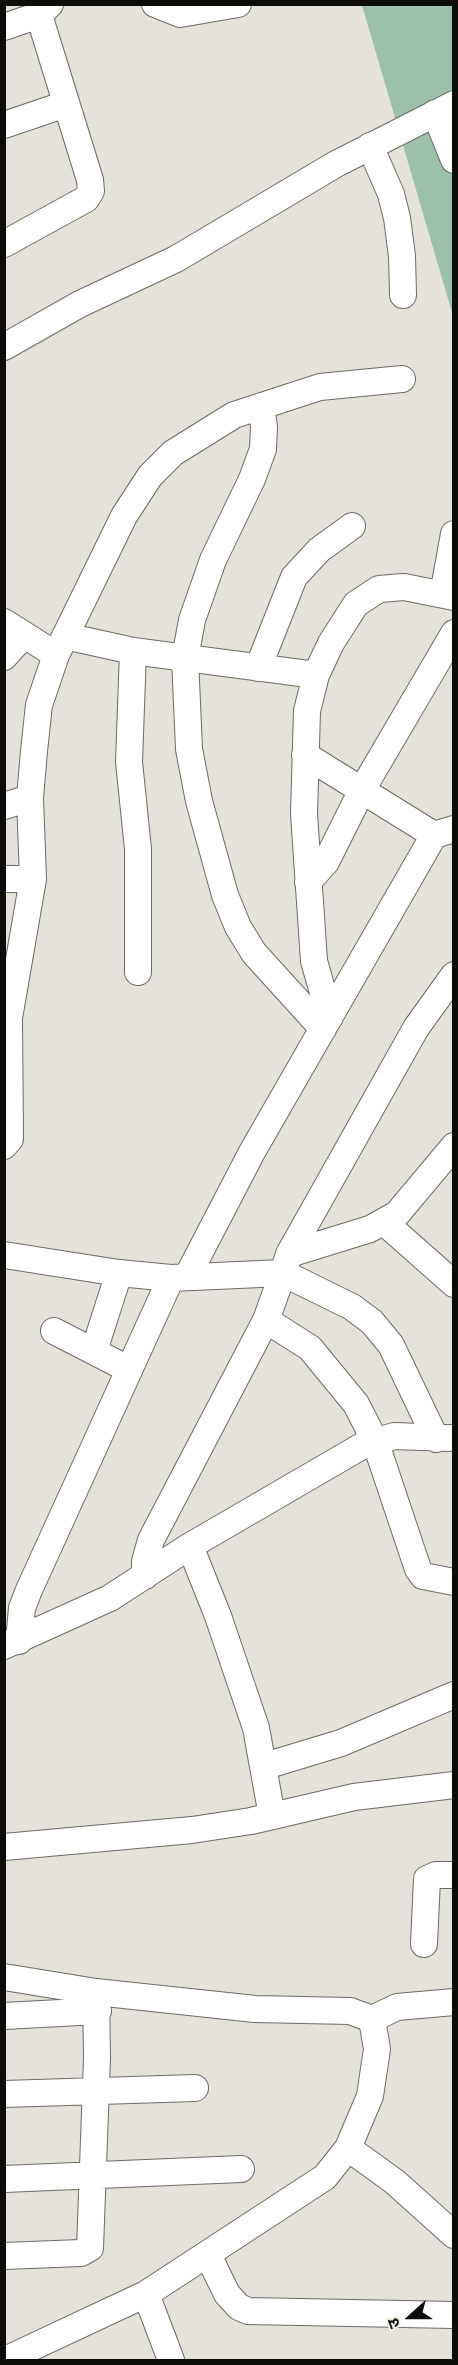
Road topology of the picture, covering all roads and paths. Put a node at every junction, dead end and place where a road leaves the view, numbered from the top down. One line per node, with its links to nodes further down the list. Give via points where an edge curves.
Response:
1 (155, 4): 2 (street, via 180,14)
2 (238, 4)
3 (44, 10): 4 (street); 5 (street)
4 (4, 27)
5 (66, 105): 7 (street); 10 (street, via 91,191 86,199)
6 (444, 108): 8 (street); 9 (street)
7 (4, 125)
8 (370, 146): 11 (street, via 397,218); 12 (street, via 176,259 80,304)
9 (453, 160)
10 (4, 244)
11 (403, 295)
12 (4, 347)
13 (402, 379): 14 (street, via 320,387)
14 (261, 406): 20 (street, via 234,415 173,453 150,476 124,516); 23 (street, via 262,449 213,561 192,620)
15 (352, 526): 24 (street, via 319,550 294,577)
16 (453, 534): 17 (street)
17 (448, 596): 25 (street, via 404,587 379,589 356,604)
18 (14, 629): 20 (street); 22 (street)
19 (453, 633): 27 (street)
20 (60, 646): 21 (street); 28 (street, via 39,705)
21 (133, 651): 23 (street); 34 (street, via 129,762 139,868)
22 (4, 657)
23 (184, 658): 24 (street); 37 (street, via 189,749 199,801 237,927 254,954)
24 (258, 668): 25 (street)
25 (316, 675): 26 (street, via 307,711)
26 (305, 755): 27 (street); 33 (street)
27 (362, 790): 30 (street); 33 (street, via 326,862)
28 (30, 798): 29 (street); 32 (street)
29 (4, 806)
30 (444, 832): 37 (street)
31 (4, 879): 32 (street)
32 (33, 879): 36 (street, via 28,914)
33 (308, 882): 37 (street, via 314,961)
34 (138, 972)
35 (453, 975): 42 (street, via 416,1028)
36 (9, 978): 38 (street, via 10,1139)
37 (326, 1023): 44 (street)
38 (4, 1146)
39 (453, 1146): 40 (street, via 397,1214)
40 (385, 1223): 42 (street); 45 (street)
41 (4, 1255): 43 (street)
42 (286, 1264): 44 (street); 46 (street); 50 (street, via 372,1322 391,1345)
43 (119, 1273): 44 (street); 48 (street)
44 (179, 1278): 49 (street)
45 (453, 1284)
46 (266, 1320): 51 (street, via 310,1348 356,1404); 53 (street, via 151,1540)
47 (54, 1330): 48 (street)
48 (94, 1352): 49 (street)
49 (128, 1370): 55 (street, via 29,1590)
50 (445, 1438): 51 (street, via 394,1436)
51 (375, 1441): 52 (street); 54 (street, via 418,1569 423,1576)
52 (190, 1546): 53 (street); 57 (street, via 242,1682)
53 (145, 1576): 55 (street, via 110,1598)
54 (453, 1582)
55 (12, 1643)
56 (453, 1695): 57 (street, via 341,1743)
57 (265, 1766): 59 (street)
58 (453, 1785): 59 (street, via 354,1797)
59 (272, 1816): 60 (street, via 192,1830)
60 (4, 1847)
61 (453, 1875): 62 (street, via 427,1879)
62 (424, 1944)
63 (4, 1977): 64 (street)
64 (97, 2001): 66 (street); 67 (street, via 350,2011); 69 (street)
65 (453, 2002): 67 (street, via 397,2007)
66 (4, 2016)
67 (372, 2019): 71 (street, via 377,2049 375,2070 370,2096)
68 (195, 2088): 69 (street)
69 (95, 2091): 70 (street); 73 (street)
70 (4, 2094)
71 (348, 2148): 75 (street, via 395,2182); 76 (street, via 325,2177)
72 (241, 2169): 73 (street)
73 (93, 2175): 74 (street); 77 (street, via 90,2248 81,2253)
74 (4, 2179)
75 (453, 2235)
76 (208, 2255): 78 (street); 79 (street, via 227,2294 248,2311)
77 (4, 2256)
78 (146, 2294): 80 (street); 81 (street)
79 (453, 2315)
80 (5, 2361)
81 (171, 2361)

